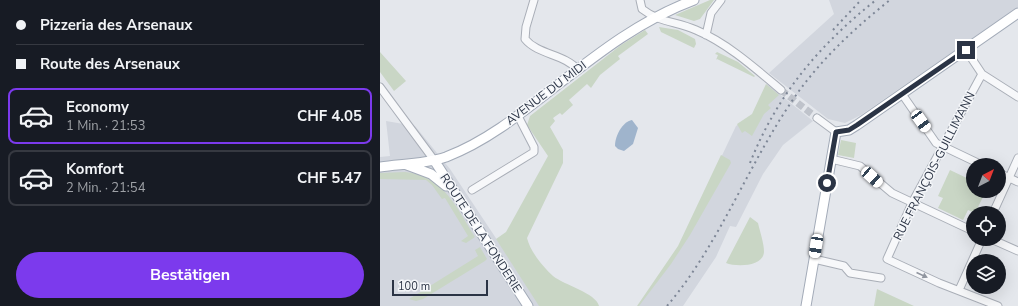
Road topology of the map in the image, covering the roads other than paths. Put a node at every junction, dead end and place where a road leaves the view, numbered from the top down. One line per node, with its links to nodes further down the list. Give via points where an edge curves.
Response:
1 (534, 0): 9 (street, via 526,28 526,39 534,47 571,63)
2 (640, 0): 6 (street, via 642,9)
3 (694, 0): 6 (main road, AVENUE DU MIDI)
4 (721, 0): 7 (street, via 712,13)
5 (1018, 13): 8 (main road)
6 (654, 18): 7 (street); 9 (main road, AVENUE DU MIDI, via 634,28)
7 (706, 35): 12 (street, via 742,58)
8 (966, 50): 10 (street); 13 (main road)
9 (578, 70): 15 (main road, AVENUE DU MIDI)
10 (982, 74): 14 (street); 18 (street, RUE FRANÇOIS-GUILLIMANN)
11 (380, 87): 21 (street)
12 (781, 90)
13 (902, 94): 17 (main road, via 849,130); 18 (street, via 936,143)
14 (1017, 96)
15 (518, 116): 21 (main road, AVENUE DU MIDI, via 476,143); 28 (street, via 534,147 534,152)
16 (817, 118): 17 (street)
17 (836, 132): 22 (main road)
18 (942, 146): 19 (street); 30 (street, RUE FRANÇOIS-GUILLIMANN)
19 (967, 158)
20 (1018, 158): 26 (street)
21 (434, 160): 23 (main road, AVENUE DU MIDI); 29 (main road, ROUTE DE LA FONDERIE)
22 (831, 160): 30 (street, via 860,166 892,193); 36 (main road)
23 (404, 164): 24 (main road, AVENUE DU MIDI); 29 (main road, via 436,177)
24 (380, 167)
25 (1006, 176): 26 (street)
26 (1009, 178): 27 (street); 31 (street)
27 (1018, 182)
28 (472, 190)
29 (456, 195): 39 (main road, ROUTE DE LA FONDERIE)
30 (912, 204): 32 (street); 38 (street, RUE FRANÇOIS-GUILLIMANN, one-way to 38, via 887,259)
31 (996, 206)
32 (966, 228)
33 (979, 246): 38 (street)
34 (1006, 246): 35 (street)
35 (1018, 251)
36 (814, 259): 37 (street, via 844,266 850,273); 40 (main road)
37 (881, 278)
38 (959, 290): 41 (street)
39 (528, 306)
40 (806, 306)
41 (998, 306)

